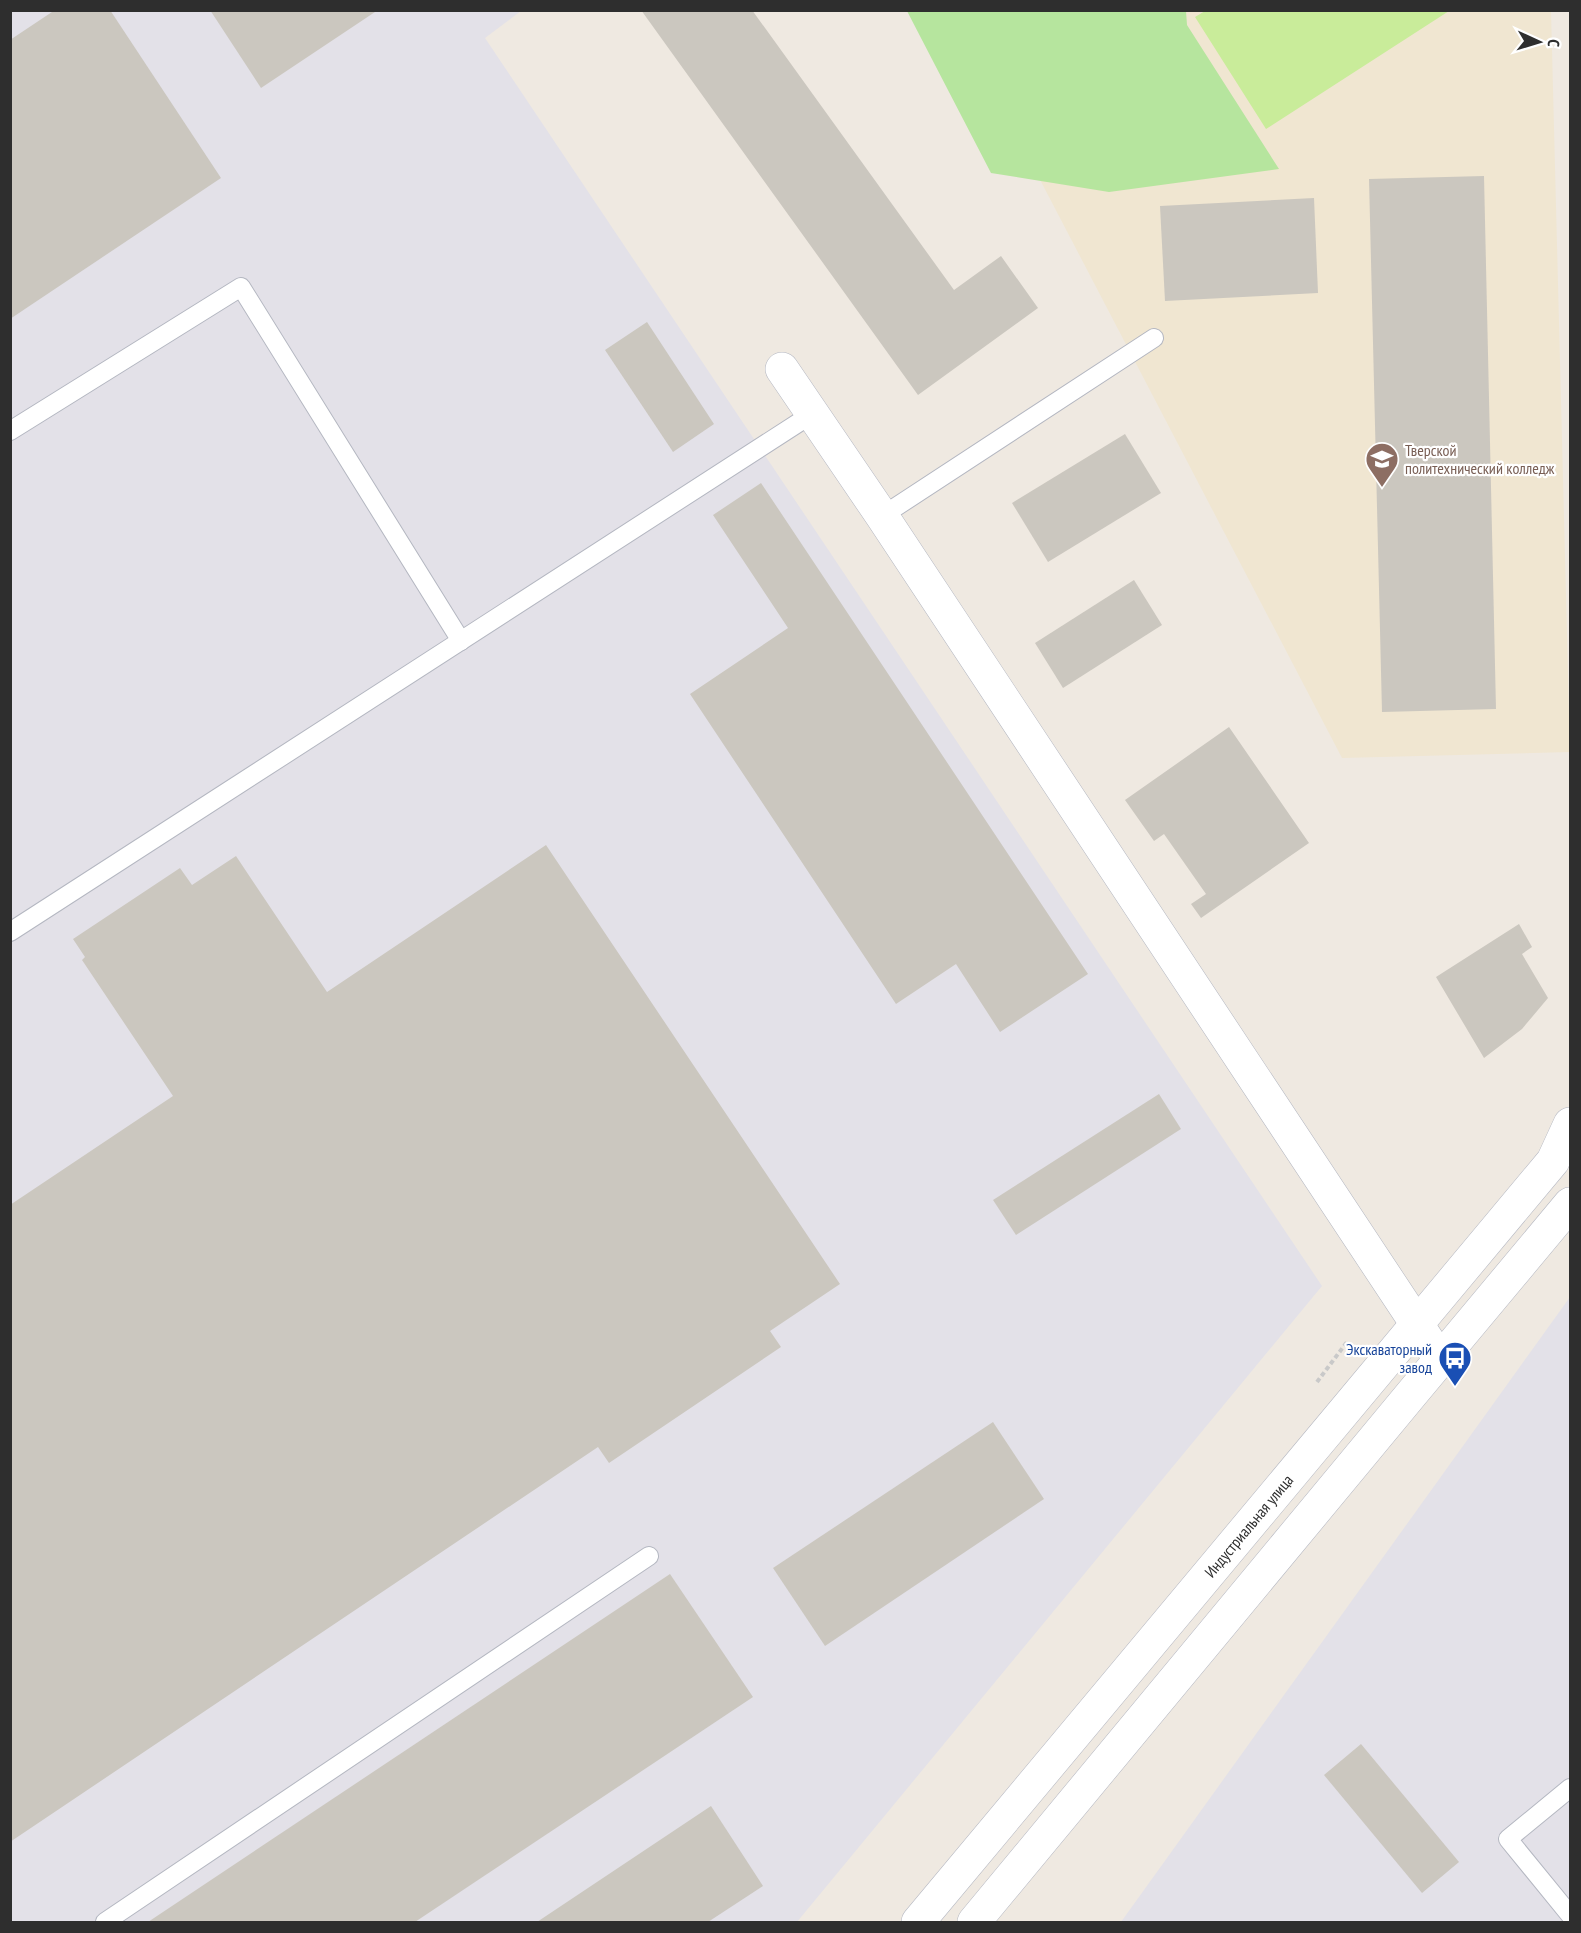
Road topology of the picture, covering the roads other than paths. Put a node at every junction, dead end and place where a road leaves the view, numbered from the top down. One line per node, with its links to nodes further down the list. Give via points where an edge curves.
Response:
1 (1154, 338): 5 (lane)
2 (782, 369): 3 (street)
3 (812, 414): 5 (street); 6 (lane)
4 (10, 431): 6 (lane, via 241,287)
5 (882, 516): 10 (street)
6 (461, 641): 7 (lane)
7 (10, 932)
8 (1570, 1124): 10 (street, Индустриальная улица, via 1553,1161)
9 (1570, 1204): 11 (street)
10 (1417, 1324): 11 (street); 16 (street, Индустриальная улица)
11 (1440, 1359): 17 (street)
12 (649, 1556): 15 (lane)
13 (1570, 1788): 14 (lane, via 1508,1839)
14 (1570, 1915)
15 (105, 1923)
16 (918, 1923)
17 (975, 1923)

